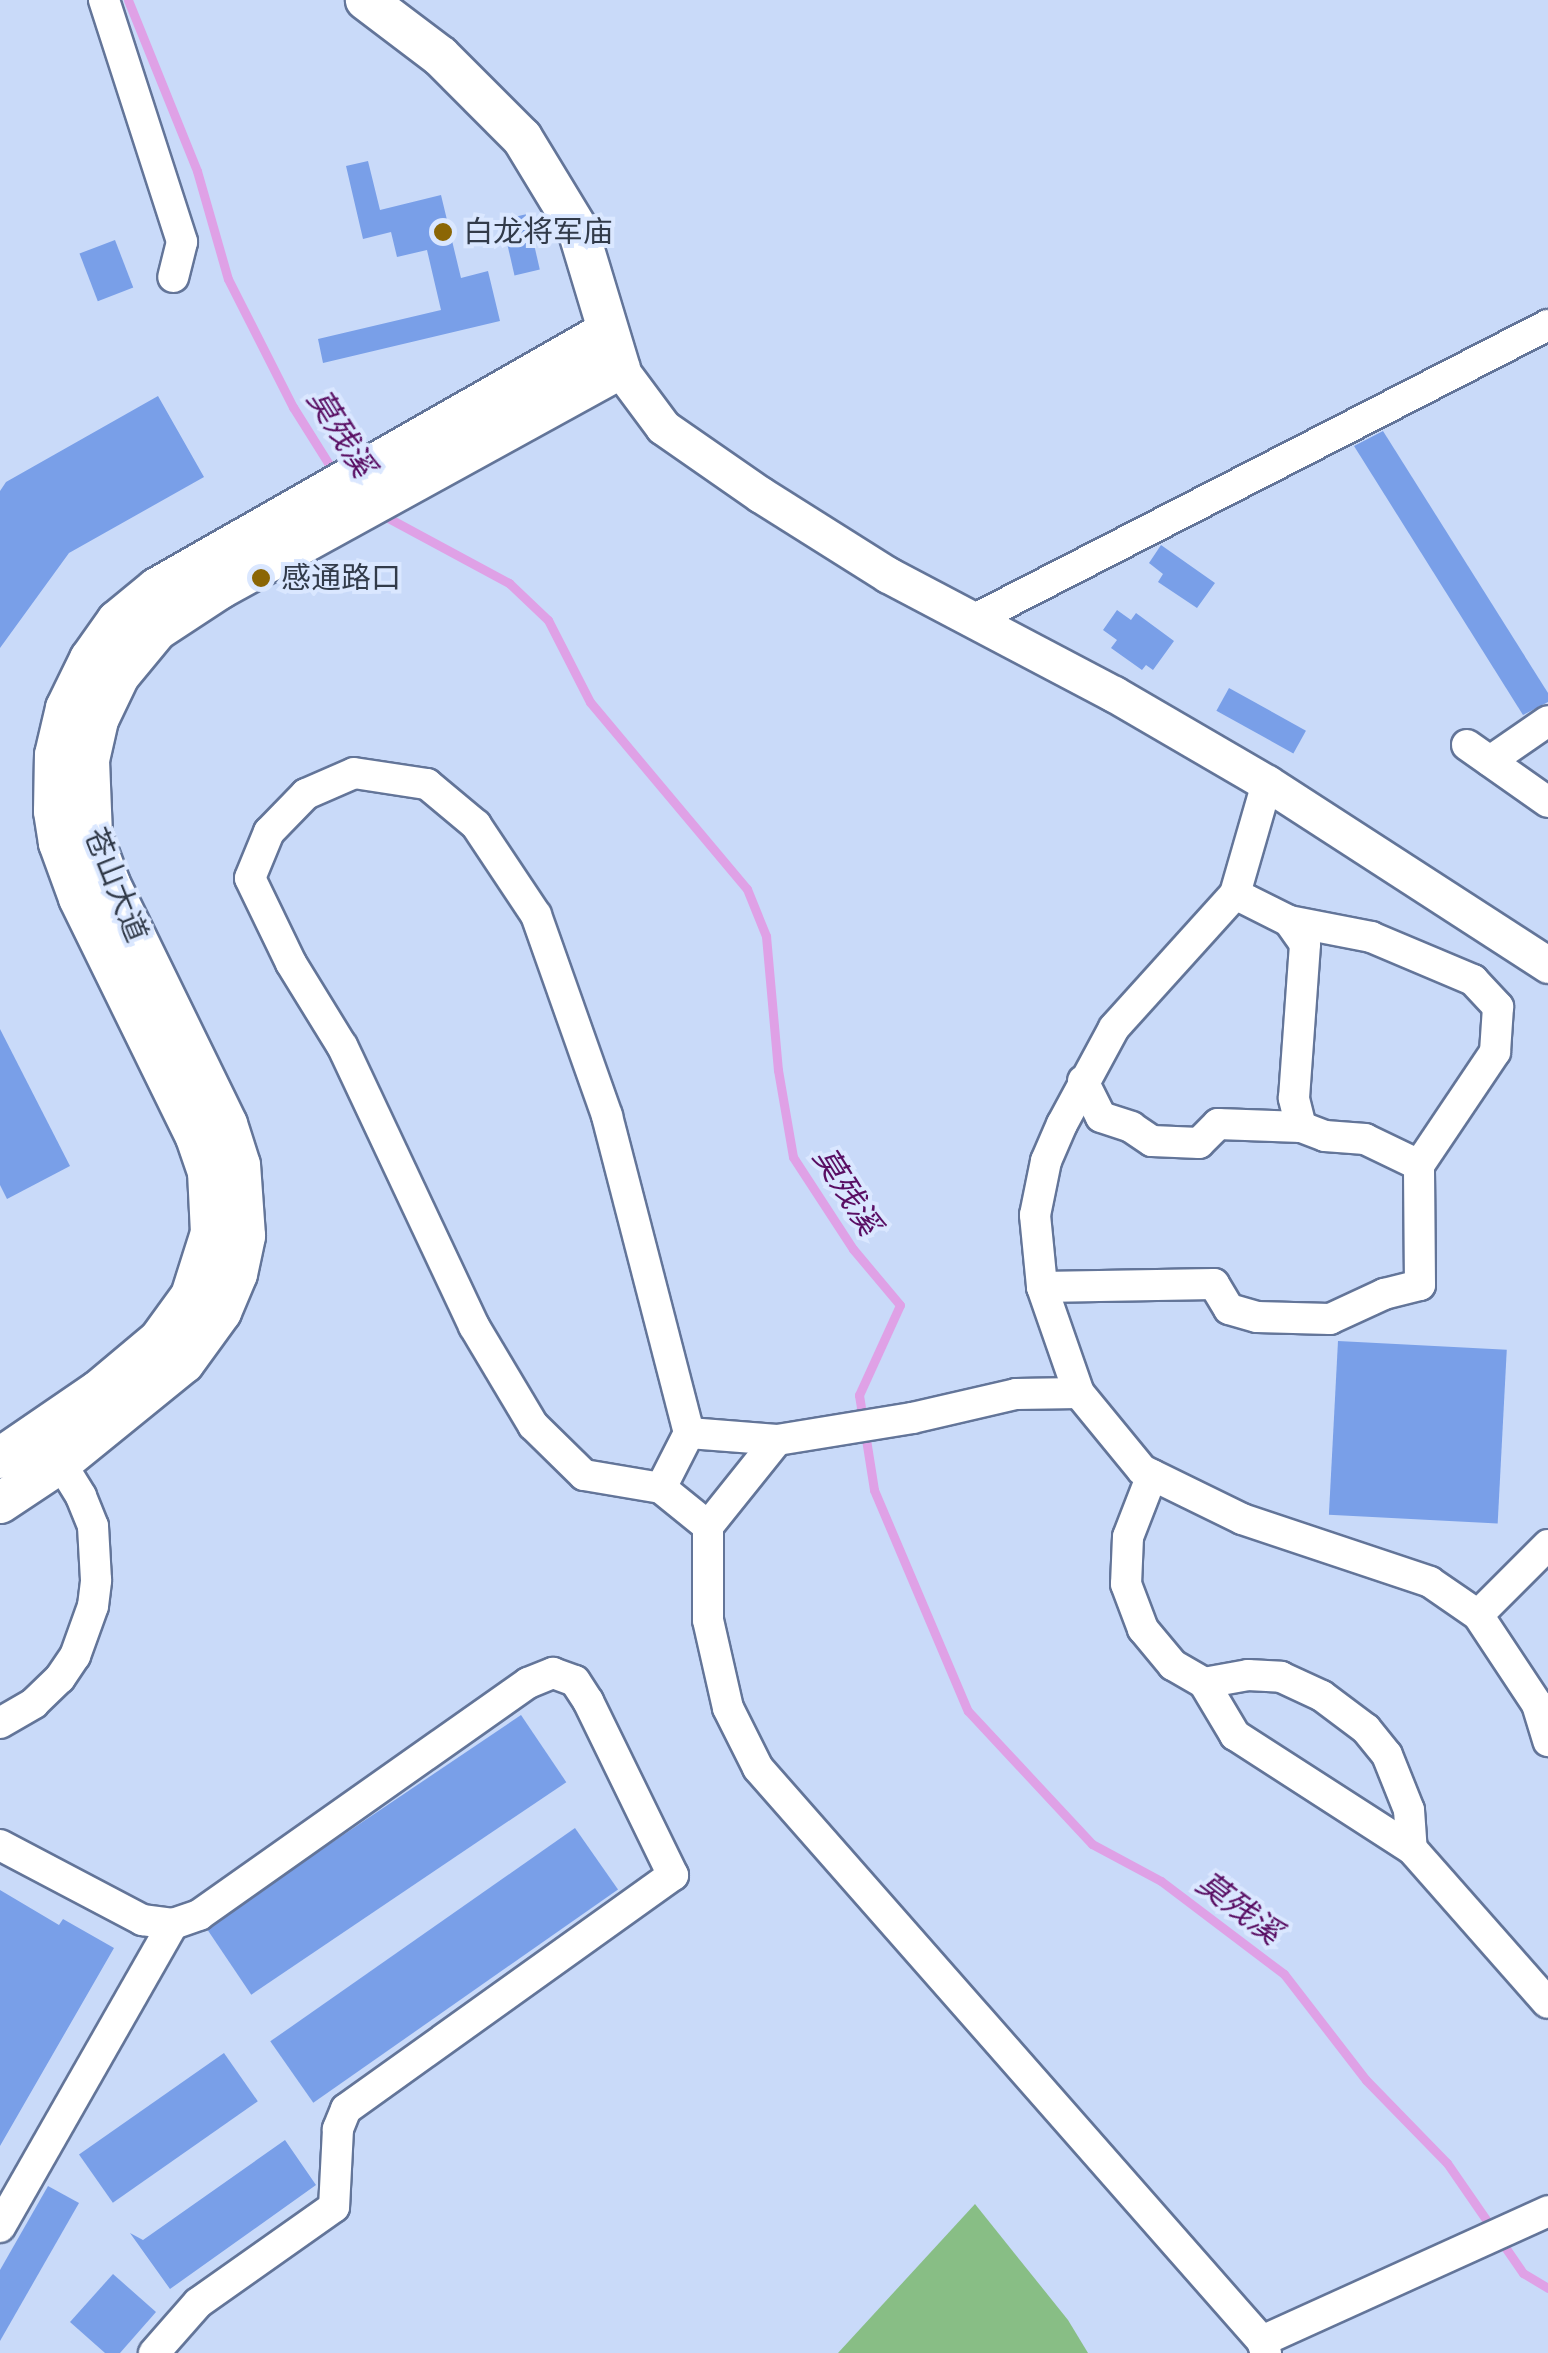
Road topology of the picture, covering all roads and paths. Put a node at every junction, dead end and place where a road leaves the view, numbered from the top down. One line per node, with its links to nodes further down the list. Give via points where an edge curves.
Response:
1 (104, 0): 3 (street, via 182,242)
2 (368, 0): 5 (main road, via 440,56 522,138 578,230)
3 (173, 277)
4 (1548, 325): 7 (street)
5 (613, 350): 6 (main road, 苍山大道, via 515,428); 6 (main road, 苍山大道, via 486,397); 7 (street, via 652,415 698,453 888,575)
6 (263, 546): 21 (main road, 苍山大道, via 141,644 108,698 86,787 92,835 110,884 227,1124 240,1165 244,1236 237,1274 184,1363)
7 (974, 620): 9 (street)
8 (1548, 721): 10 (street, via 1479,754)
9 (1267, 784): 11 (street); 13 (street)
10 (1548, 802)
11 (1235, 894): 12 (street); 14 (street, via 1114,1028)
12 (1290, 921): 15 (street, via 1305,944 1294,1098); 16 (street, via 1371,937 1473,980 1498,1006 1494,1052)
13 (1548, 964)
14 (1083, 1081): 15 (street, via 1101,1117 1152,1141 1199,1143 1218,1124); 17 (street, via 1046,1160 1035,1215)
15 (1301, 1127): 16 (street, via 1365,1139)
16 (1419, 1164): 17 (street, via 1420,1285 1330,1319 1229,1309 1214,1284)
17 (1042, 1287): 18 (street)
18 (1079, 1393): 20 (street, via 1016,1394); 23 (street)
19 (689, 1433): 20 (street); 24 (street); 24 (street, via 607,1116 536,915 476,825 427,784 354,774 306,794 268,832 250,878 290,963 342,1046 474,1326 534,1425 584,1475)
20 (777, 1440): 26 (street)
21 (51, 1446): 22 (main road, 苍山大道); 25 (main road, 苍山大道); 30 (street, via 93,1526 93,1606 60,1678)
22 (0, 1458)
23 (1152, 1475): 28 (street, via 1242,1519 1430,1582); 29 (street, via 1128,1537 1126,1584 1143,1629 1173,1665)
24 (661, 1488): 26 (street)
25 (0, 1502)
26 (708, 1526): 38 (street, via 708,1620 728,1708 758,1768)
27 (1548, 1546): 28 (street)
28 (1478, 1614): 31 (street, via 1536,1704)
29 (1204, 1683): 33 (street, via 1235,1735); 33 (street, via 1282,1677 1366,1729 1386,1755 1409,1810)
30 (0, 1724)
31 (1548, 1741)
32 (0, 1845): 34 (street, via 142,1920)
33 (1412, 1850): 35 (street)
34 (173, 1924): 37 (street); 39 (street, via 199,1915 528,1683 552,1674 575,1681 588,1702 673,1875 346,2109 338,2129 334,2208 198,2302)
35 (1548, 2002)
36 (1548, 2212): 38 (street)
37 (0, 2226)
38 (1264, 2347)
39 (154, 2353)

